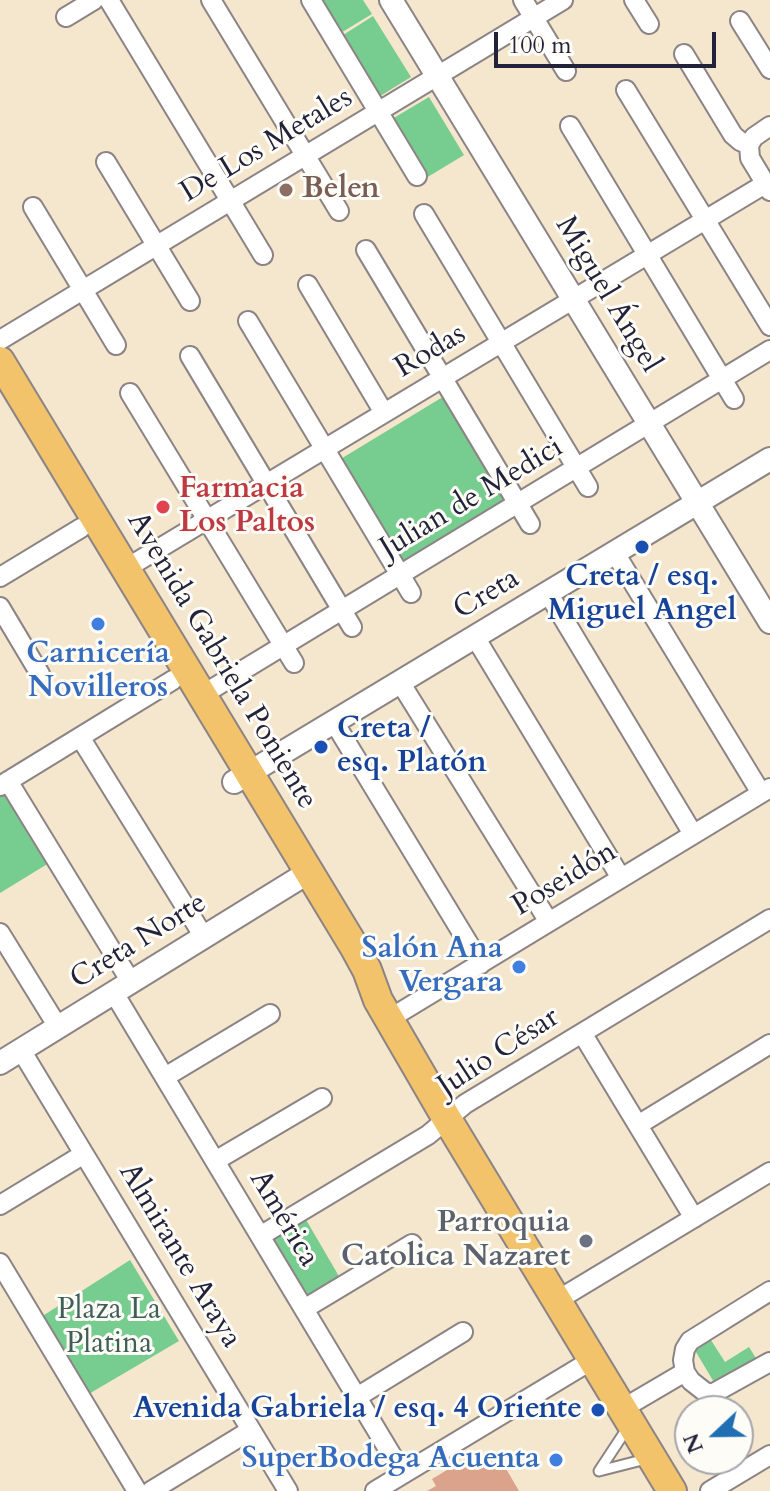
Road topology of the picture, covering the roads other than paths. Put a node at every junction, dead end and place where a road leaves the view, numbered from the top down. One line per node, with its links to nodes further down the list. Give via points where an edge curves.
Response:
1 (94, 0): 9 (street)
2 (109, 0): 26 (street)
3 (211, 0): 22 (street)
4 (311, 0): 18 (street)
5 (391, 0): 16 (street, Miguel Ángel)
6 (523, 0): 10 (street)
7 (563, 0): 10 (street, De Los Metales)
8 (634, 0): 12 (street)
9 (66, 17)
10 (534, 18): 15 (street); 16 (street, De Los Metales)
11 (740, 21): 14 (street)
12 (649, 24)
13 (684, 54): 21 (street, via 733,135)
14 (770, 69)
15 (566, 71)
16 (438, 75): 18 (street, De Los Metales); 37 (street, Miguel Ángel)
17 (626, 90): 30 (street)
18 (378, 112): 22 (street, De Los Metales); 24 (street)
19 (570, 126): 34 (street)
20 (770, 126): 21 (street)
21 (749, 145): 25 (street, via 750,158)
22 (305, 155): 26 (street, De Los Metales); 28 (street)
23 (106, 162): 31 (street)
24 (417, 176)
25 (768, 188): 30 (street, Rodas)
26 (230, 201): 31 (street, De Los Metales); 33 (street)
27 (33, 207): 36 (street)
28 (339, 211)
29 (424, 214): 42 (street)
30 (705, 220): 34 (street, Rodas); 40 (street)
31 (156, 245): 36 (street, De Los Metales); 38 (street)
32 (366, 250): 47 (street)
33 (263, 255)
34 (647, 255): 37 (street, Rodas); 48 (street)
35 (308, 285): 52 (street)
36 (82, 290): 41 (street, De Los Metales); 43 (street)
37 (574, 299): 42 (street, Rodas); 53 (street, Miguel Ángel)
38 (190, 301)
39 (248, 321): 54 (street)
40 (770, 326)
41 (0, 340)
42 (501, 343): 47 (street, Rodas); 56 (street)
43 (116, 345)
44 (770, 350): 48 (street, Julian de Medici)
45 (190, 356): 57 (street)
46 (0, 361): 65 (main road, Avenida Gabriela Poniente)
47 (443, 378): 52 (street, Rodas); 59 (street)
48 (722, 379): 51 (street); 53 (street, Julian de Medici)
49 (130, 393): 61 (street)
50 (0, 394): 63 (main road, Avenida Gabriela Poniente)
51 (734, 399)
52 (384, 413): 54 (street, Rodas)
53 (649, 423): 56 (street, Julian de Medici); 60 (street, Miguel Ángel)
54 (324, 449): 57 (street, Rodas); 66 (street)
55 (770, 459): 60 (street, Creta)
56 (576, 468): 58 (street); 59 (street, Julian de Medici)
57 (266, 484): 61 (street, Rodas); 71 (street)
58 (588, 487)
59 (518, 503): 62 (street); 66 (street, Julian de Medici)
60 (698, 503): 64 (street, Creta); 72 (street, Miguel Ángel)
61 (207, 520): 65 (street, Rodas); 75 (street)
62 (530, 524)
63 (81, 528): 67 (street); 78 (main road, Avenida Gabriela Poniente)
64 (615, 553): 69 (street, Creta); 85 (street)
65 (125, 569): 80 (main road, Avenida Gabriela Poniente)
66 (400, 575): 68 (street); 71 (street, Julian de Medici)
67 (0, 577)
68 (411, 593)
69 (548, 593): 74 (street, Creta); 86 (street)
70 (0, 607): 77 (street)
71 (342, 610): 73 (street); 75 (street, Julian de Medici)
72 (770, 622)
73 (352, 627)
74 (475, 637): 79 (street, Creta); 88 (street)
75 (283, 646): 76 (street); 80 (street, Julian de Medici)
76 (294, 663)
77 (40, 674)
78 (173, 680): 82 (street); 83 (main road, Avenida Gabriela Poniente)
79 (400, 682): 81 (street, Creta); 90 (street)
80 (202, 695): 83 (main road, Avenida Gabriela Poniente)
81 (334, 722): 83 (street, Creta); 93 (street)
82 (80, 737): 84 (street); 92 (street)
83 (242, 777): 87 (main road, Avenida Gabriela Poniente)
84 (4, 784): 94 (street, América)
85 (765, 791): 86 (street, Poseidón)
86 (693, 834): 88 (street, Poseidón)
87 (302, 877): 92 (street, Creta Norte); 95 (main road, Avenida Gabriela Poniente, via 350,971)
88 (621, 878): 90 (street, Poseidón)
89 (770, 919): 98 (street, Julio César)
90 (549, 922): 93 (street, Poseidón)
91 (0, 933): 97 (street)
92 (204, 937): 94 (street, Creta Norte)
93 (481, 964): 95 (street, Poseidón)
94 (123, 988): 97 (street, Creta Norte); 102 (street, América)
95 (384, 1009): 104 (main road, Avenida Gabriela Poniente)
96 (270, 1014): 102 (street)
97 (58, 1027): 100 (street, Creta Norte)
98 (582, 1033): 104 (street, Julio César); 105 (street)
99 (770, 1044): 105 (street)
100 (21, 1050): 101 (street, Creta Norte); 106 (street, Almirante Araya)
101 (0, 1063)
102 (165, 1077): 107 (street, América)
103 (322, 1098): 107 (street)
104 (447, 1119): 111 (street, Julio César); 115 (main road, Avenida Gabriela Poniente)
105 (638, 1125): 110 (street)
106 (84, 1154): 109 (street); 123 (street, Almirante Araya)
107 (215, 1161): 111 (street, América)
108 (770, 1172): 110 (street)
109 (0, 1205)
110 (694, 1218): 115 (street)
111 (260, 1236): 116 (street, América)
112 (412, 1244): 116 (street)
113 (0, 1263): 128 (street)
114 (770, 1291): 120 (street, via 690,1341)
115 (556, 1301): 118 (main road, Avenida Gabriela Poniente)
116 (304, 1309): 121 (street, América)
117 (463, 1332): 121 (street)
118 (592, 1360): 122 (main road, Avenida Gabriela Poniente); 126 (street)
119 (770, 1362): 120 (street, via 712,1394)
120 (685, 1372): 122 (street)
121 (357, 1397): 126 (street, América)
122 (627, 1416): 125 (main road, Avenida Gabriela Poniente); 125 (lane, via 599,1471)
123 (251, 1430): 129 (street); 130 (street, Almirante Araya)
124 (770, 1455): 132 (street)
125 (652, 1458): 127 (main road, Avenida Gabriela Poniente)
126 (403, 1474): 131 (street)
127 (668, 1489)
128 (137, 1491)
129 (151, 1491)
130 (288, 1491)
131 (375, 1491)
132 (710, 1491)

